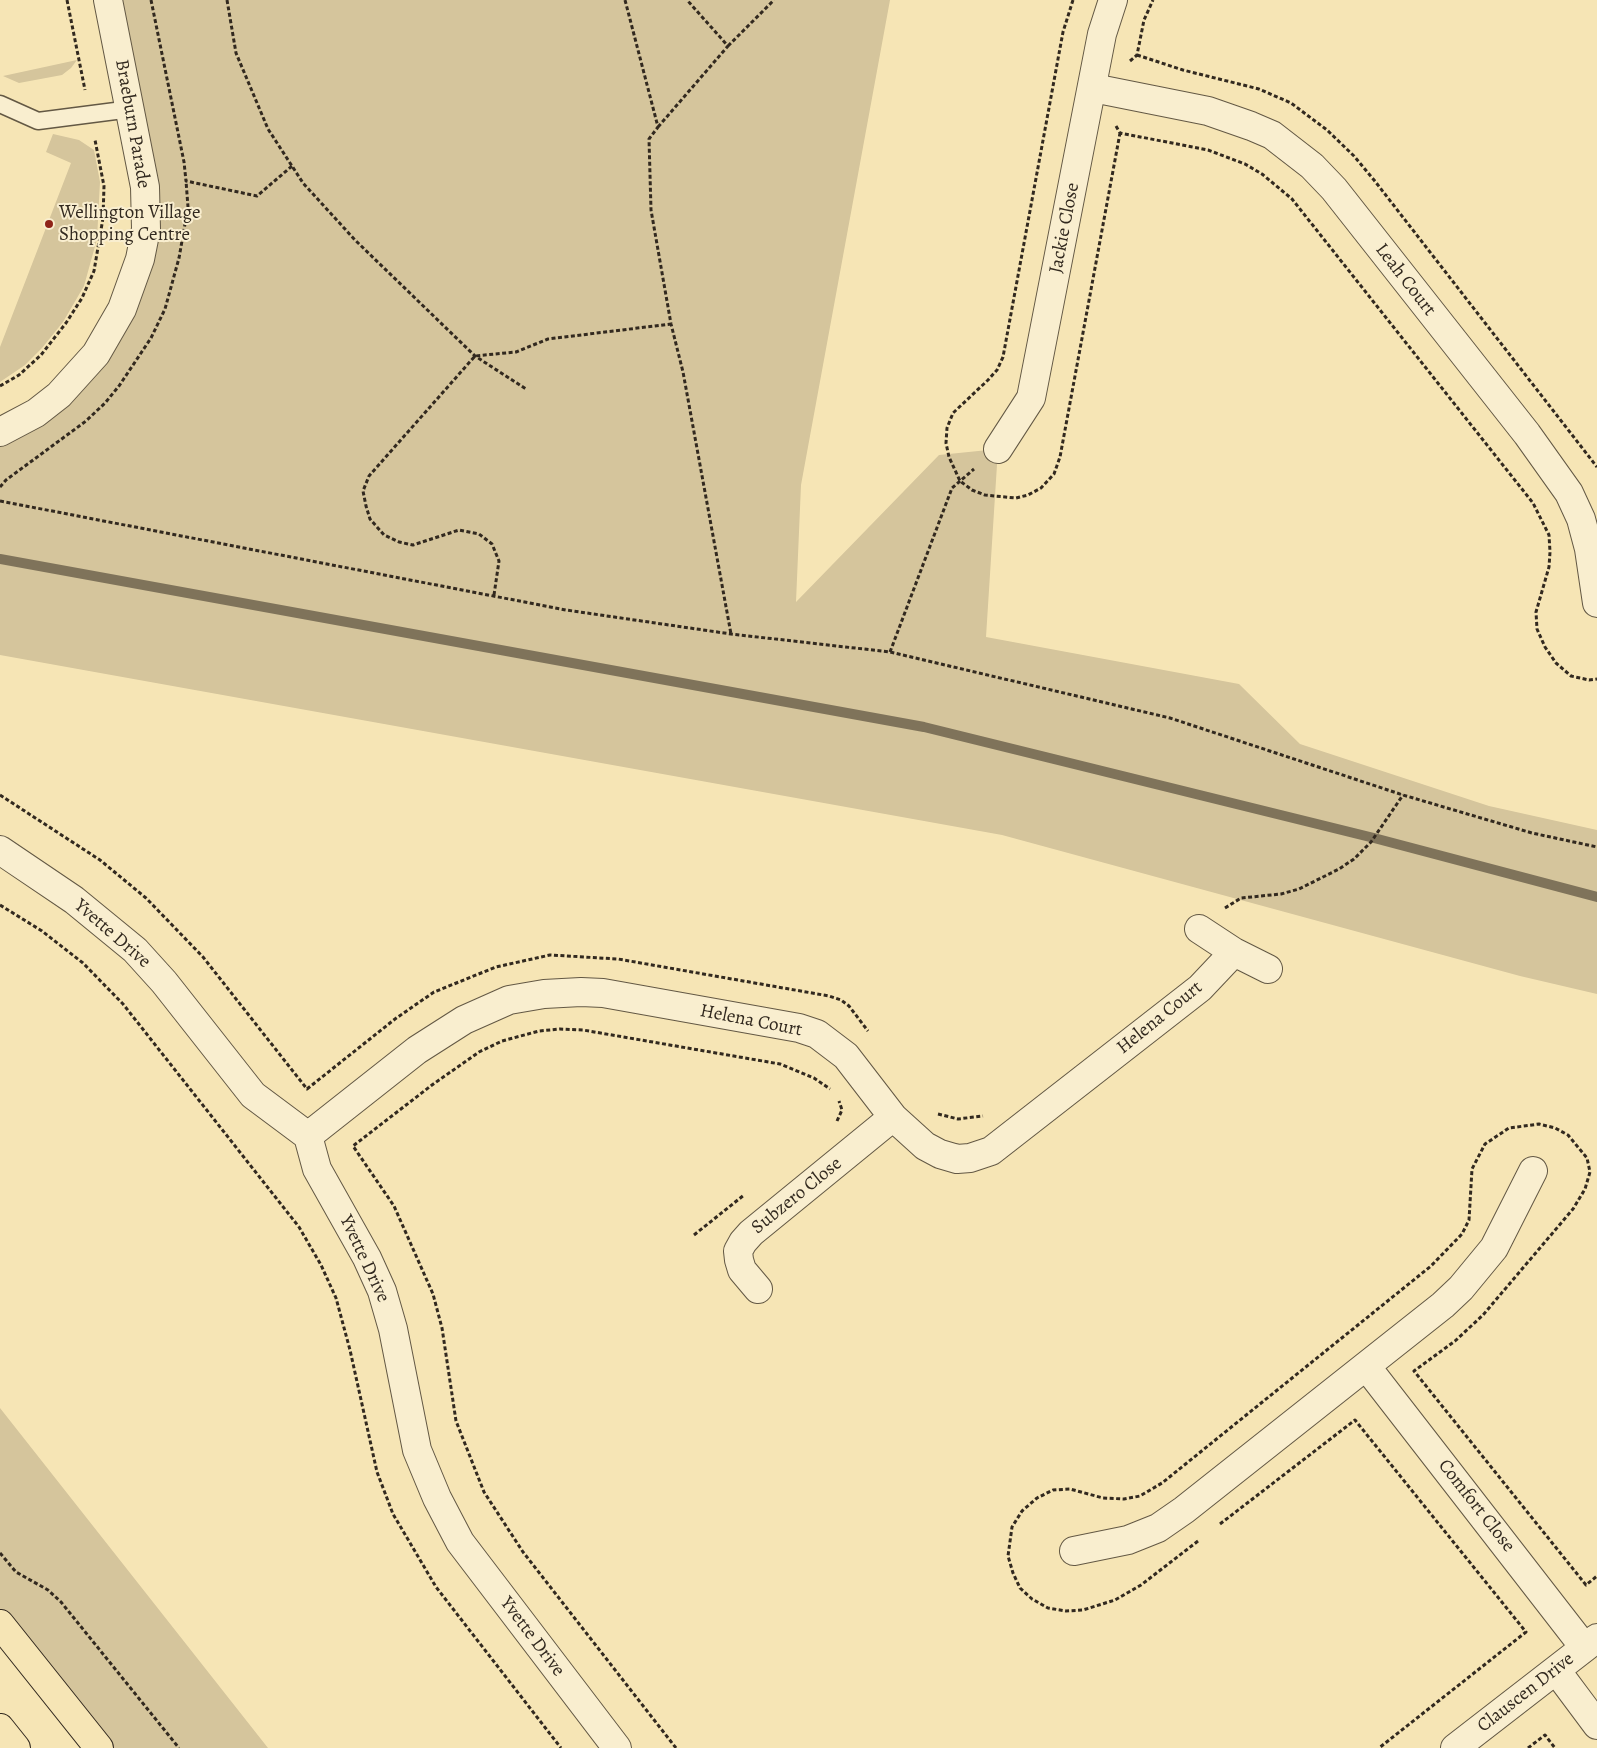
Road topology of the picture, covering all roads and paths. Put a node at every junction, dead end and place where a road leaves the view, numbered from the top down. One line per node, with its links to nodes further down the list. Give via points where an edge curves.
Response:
1 (67, 0): 15 (path)
2 (108, 0): 14 (street, Braeburn Parade)
3 (151, 0): 18 (path, via 186,181 256,196)
4 (227, 0): 18 (path, via 236,53 268,129)
5 (625, 0): 17 (path)
6 (687, 0): 10 (path)
7 (774, 0): 10 (path)
8 (1113, 0): 12 (street, Jackie Close, via 1102,34)
9 (1153, 0): 11 (path, via 1144,20 1137,56)
10 (728, 46): 17 (path)
11 (1123, 66)
12 (1093, 88): 24 (street, Jackie Close, via 1031,398); 27 (street, Leah Court, via 1208,112 1251,126 1272,135 1312,166 1334,189 1503,404 1569,493 1581,519 1589,549)
13 (0, 104): 15 (lane, via 38,121)
14 (131, 109): 15 (lane); 23 (street, Braeburn Parade, via 145,187 146,229 122,310 96,354 59,394 36,413)
15 (90, 115): 21 (path, via 104,186 103,218 94,271 82,298 41,355)
16 (1115, 123): 30 (path, via 1120,134 1208,150 1245,164 1292,199 1533,503 1549,535 1550,552 1549,568 1536,612 1537,629 1544,647 1571,676)
17 (658, 127): 19 (path, via 649,139 651,210)
18 (292, 166): 20 (path, via 303,183 355,240)
19 (671, 324): 20 (path, via 548,339 516,352); 28 (path, via 683,372)
20 (475, 356): 22 (path); 26 (path, via 368,476 364,491 370,519 384,535 399,542 413,545 459,530 479,534 492,544 499,561)
21 (0, 386)
22 (526, 390)
23 (0, 432)
24 (998, 449): 29 (path, via 952,488)
25 (0, 501): 26 (path)
26 (494, 595): 28 (path, via 566,610)
27 (1597, 603)
28 (731, 634): 29 (path)
29 (890, 652): 32 (path, via 1170,718)
30 (1597, 679)
31 (0, 795): 39 (path, via 100,860 146,898 203,957)
32 (1404, 795): 33 (path, via 1532,833); 36 (path, via 1354,860 1299,889 1241,898)
33 (1597, 847)
34 (0, 850): 44 (street, Yvette Drive, via 74,900 135,950 253,1095)
35 (0, 905): 63 (path, via 42,930 83,963 123,1004 299,1228 321,1264 336,1298 378,1472 393,1514 436,1587)
36 (1199, 929): 37 (street)
37 (1234, 952): 38 (street); 42 (street, Helena Court, via 1200,988 986,1154 957,1159 940,1154 925,1146)
38 (1268, 969)
39 (307, 1089)
40 (834, 1092): 65 (path, via 814,1078 780,1064 583,1030 539,1031 502,1041 479,1052 353,1146 394,1206 433,1294 442,1328 456,1421 484,1492 523,1552)
41 (837, 1096): 43 (path, via 842,1110)
42 (894, 1118): 44 (street, Helena Court, via 846,1056 817,1034 603,994 563,992 510,1000 449,1028); 48 (street, Subzero Close, via 743,1242 738,1251 742,1270)
43 (832, 1126)
44 (308, 1136): 64 (street, Yvette Drive, via 317,1169 382,1291 393,1329 417,1450 460,1542)
45 (1533, 1171): 49 (street, via 1494,1248 1477,1269 1444,1304)
46 (751, 1190): 47 (path)
47 (694, 1235)
48 (758, 1289)
49 (1366, 1366): 52 (street, via 1158,1528 1128,1540); 56 (street, Comfort Close)
50 (1414, 1370): 54 (path, via 1586,1585)
51 (1355, 1420): 66 (path, via 1526,1632)
52 (1074, 1551)
53 (0, 1553): 62 (path, via 16,1572 48,1590 61,1602)
54 (1597, 1576)
55 (0, 1624): 61 (main road)
56 (1591, 1642): 57 (street, Clauscen Drive)
57 (1556, 1670): 58 (street); 67 (street, Clauscen Drive)
58 (1597, 1725)
59 (0, 1728): 60 (main road)
60 (16, 1748)
61 (99, 1748)
62 (179, 1748)
63 (561, 1748)
64 (617, 1748)
65 (676, 1748)
66 (1379, 1748)
67 (1455, 1748)
68 (1528, 1748): 69 (path, via 1545,1735)
69 (1555, 1748)

